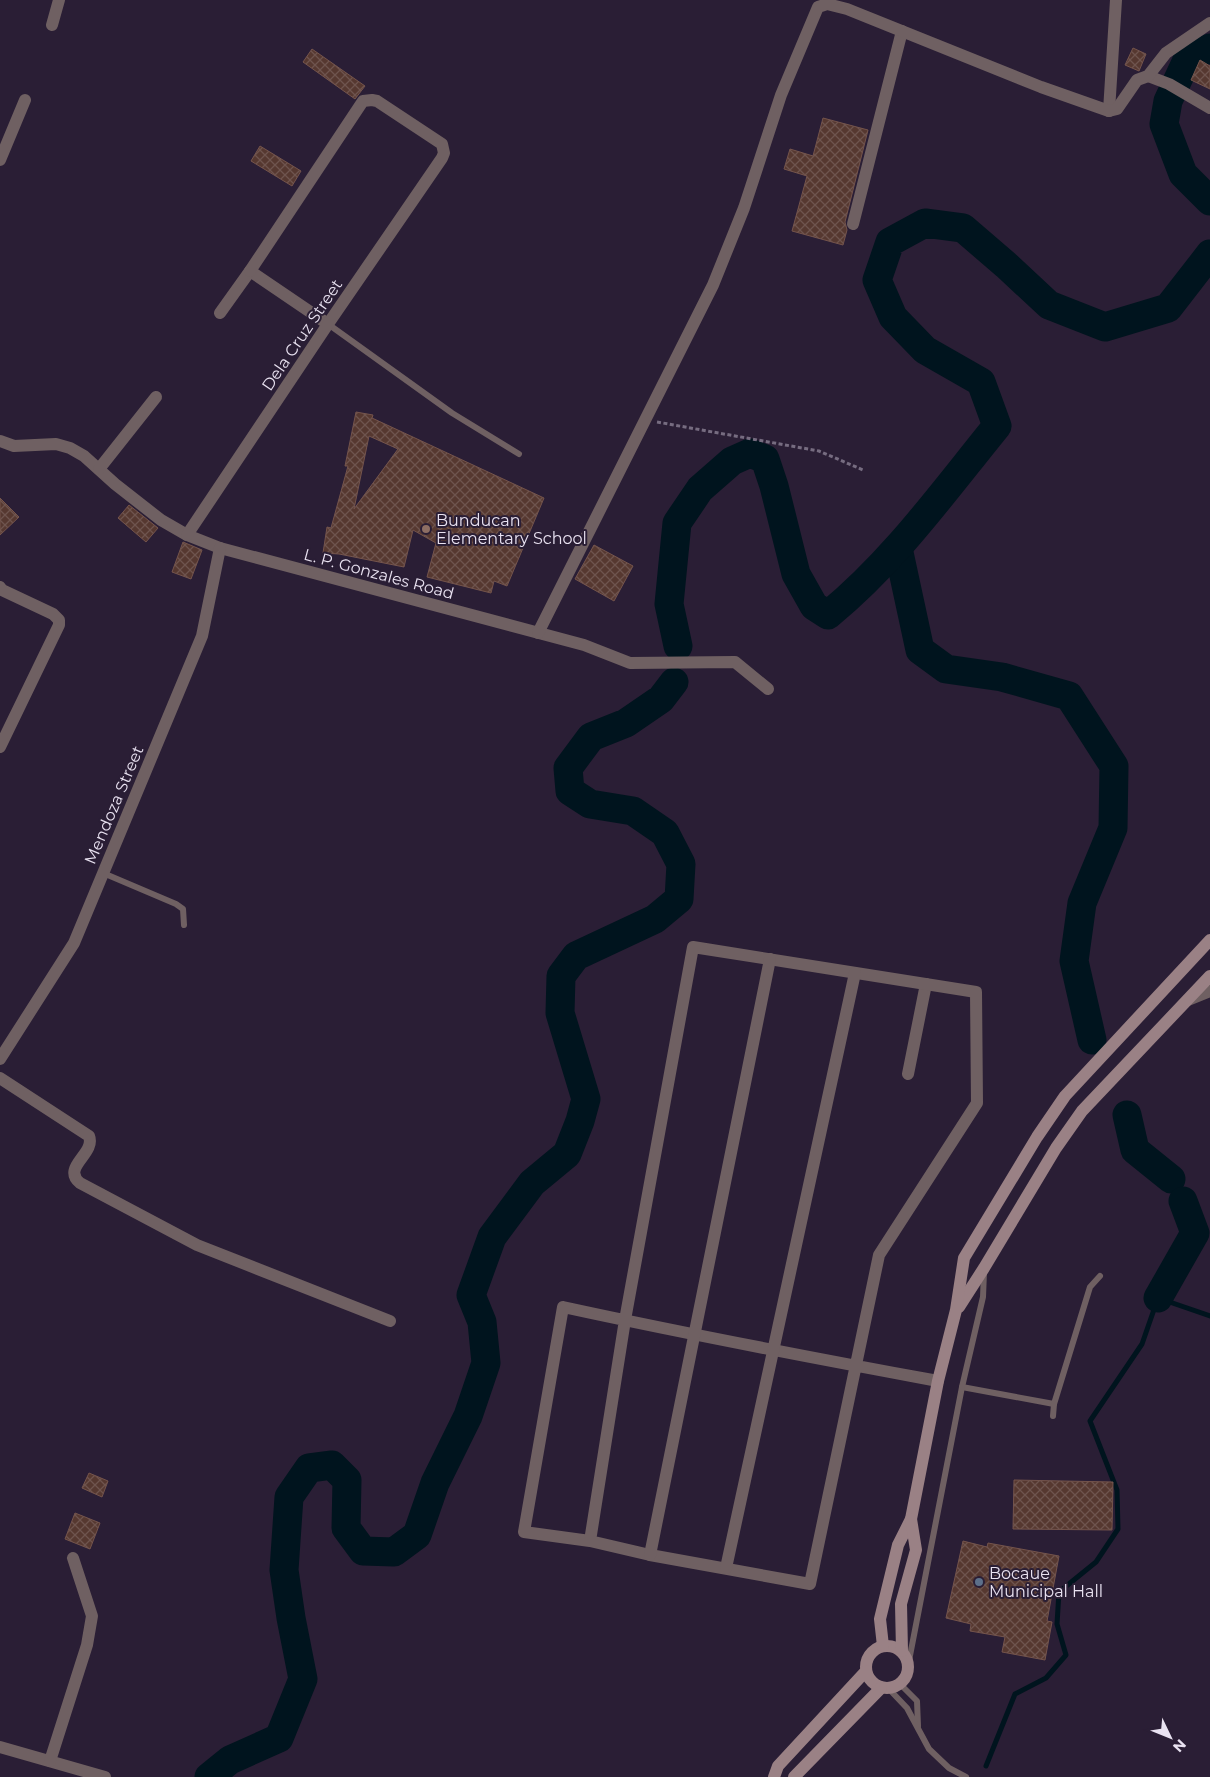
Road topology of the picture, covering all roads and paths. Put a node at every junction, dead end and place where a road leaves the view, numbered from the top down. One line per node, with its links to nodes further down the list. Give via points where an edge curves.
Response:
1 (59, 0): 4 (street)
2 (1116, 0): 9 (street)
3 (1210, 23): 6 (street, via 1166,53)
4 (52, 25)
5 (902, 31): 9 (street); 11 (street); 16 (street, via 847,9 827,4 818,7 781,95 744,208 713,285)
6 (1148, 76): 8 (street, via 1169,84); 9 (street, via 1137,80 1117,109)
7 (25, 100): 10 (street)
8 (1210, 108)
9 (1109, 111)
10 (0, 160)
11 (854, 224)
12 (250, 270): 13 (street); 14 (street); 14 (street, Dela Cruz Street, via 363,101 376,101 439,141 444,153)
13 (220, 313)
14 (328, 324): 18 (lane, via 452,413); 21 (street, Dela Cruz Street)
15 (156, 397): 19 (street)
16 (644, 420): 20 (path, via 818,451); 24 (street)
17 (0, 440): 19 (street, L. P. Gonzales Road, via 14,446 56,444 70,448)
18 (519, 454)
19 (99, 469): 21 (street, L. P. Gonzales Road, via 161,520)
20 (864, 470)
21 (187, 535): 22 (street, L. P. Gonzales Road)
22 (220, 548): 24 (street, L. P. Gonzales Road); 27 (street, Mendoza Street, via 202,636)
23 (0, 587): 26 (street, via 53,614 59,625)
24 (538, 633): 25 (street, L. P. Gonzales Road, via 630,663 735,662)
25 (768, 689)
26 (0, 747)
27 (103, 873): 28 (lane, via 176,904 183,909); 38 (street, Mendoza Street, via 74,943)
28 (184, 925)
29 (1210, 940): 36 (main road)
30 (770, 959): 31 (street); 46 (street, via 693,946); 48 (street)
31 (855, 973): 33 (street); 49 (street)
32 (1210, 976): 35 (main road)
33 (926, 984): 39 (street); 50 (street, via 976,992 977,1103 879,1255)
34 (1210, 991): 35 (street)
35 (1188, 1000): 37 (main road)
36 (1128, 1029): 37 (main road); 41 (main road)
37 (1145, 1045): 42 (main road)
38 (0, 1059)
39 (908, 1074)
40 (0, 1078): 47 (street, via 89,1136 89,1149 74,1171 80,1183 197,1245)
41 (1065, 1096): 42 (main road); 45 (main road, via 964,1258)
42 (1082, 1111): 43 (main road)
43 (984, 1268): 45 (main road); 52 (lane, via 982,1297)
44 (1100, 1276): 53 (lane, via 1090,1287)
45 (956, 1310): 51 (main road)
46 (625, 1320): 48 (street); 56 (street); 56 (street, via 562,1307 524,1532)
47 (390, 1321)
48 (694, 1333): 49 (street); 57 (street)
49 (773, 1349): 50 (street); 59 (street)
50 (856, 1365): 51 (street); 59 (street, via 810,1584)
51 (938, 1381): 55 (main road)
52 (962, 1387): 53 (lane); 62 (lane)
53 (1054, 1404): 54 (lane)
54 (1053, 1416)
55 (911, 1519): 60 (main road, via 898,1545 880,1619); 61 (main road, via 916,1550 901,1604)
56 (590, 1541): 57 (street)
57 (650, 1555): 59 (street)
58 (74, 1558): 67 (street, via 92,1616)
59 (726, 1568)
60 (883, 1646): 61 (main road, via 897,1647); 63 (main road, via 868,1658)
61 (902, 1652): 62 (main road)
62 (908, 1666): 64 (main road, via 905,1679)
63 (866, 1671): 64 (main road, via 871,1682); 69 (main road, via 778,1766)
64 (890, 1687): 65 (lane); 65 (lane, via 917,1701); 70 (main road)
65 (918, 1727): 71 (lane, via 930,1749 949,1768)
66 (0, 1747): 67 (street)
67 (50, 1761): 68 (street)
68 (105, 1777)
69 (774, 1777)
70 (794, 1777)
71 (966, 1777)

